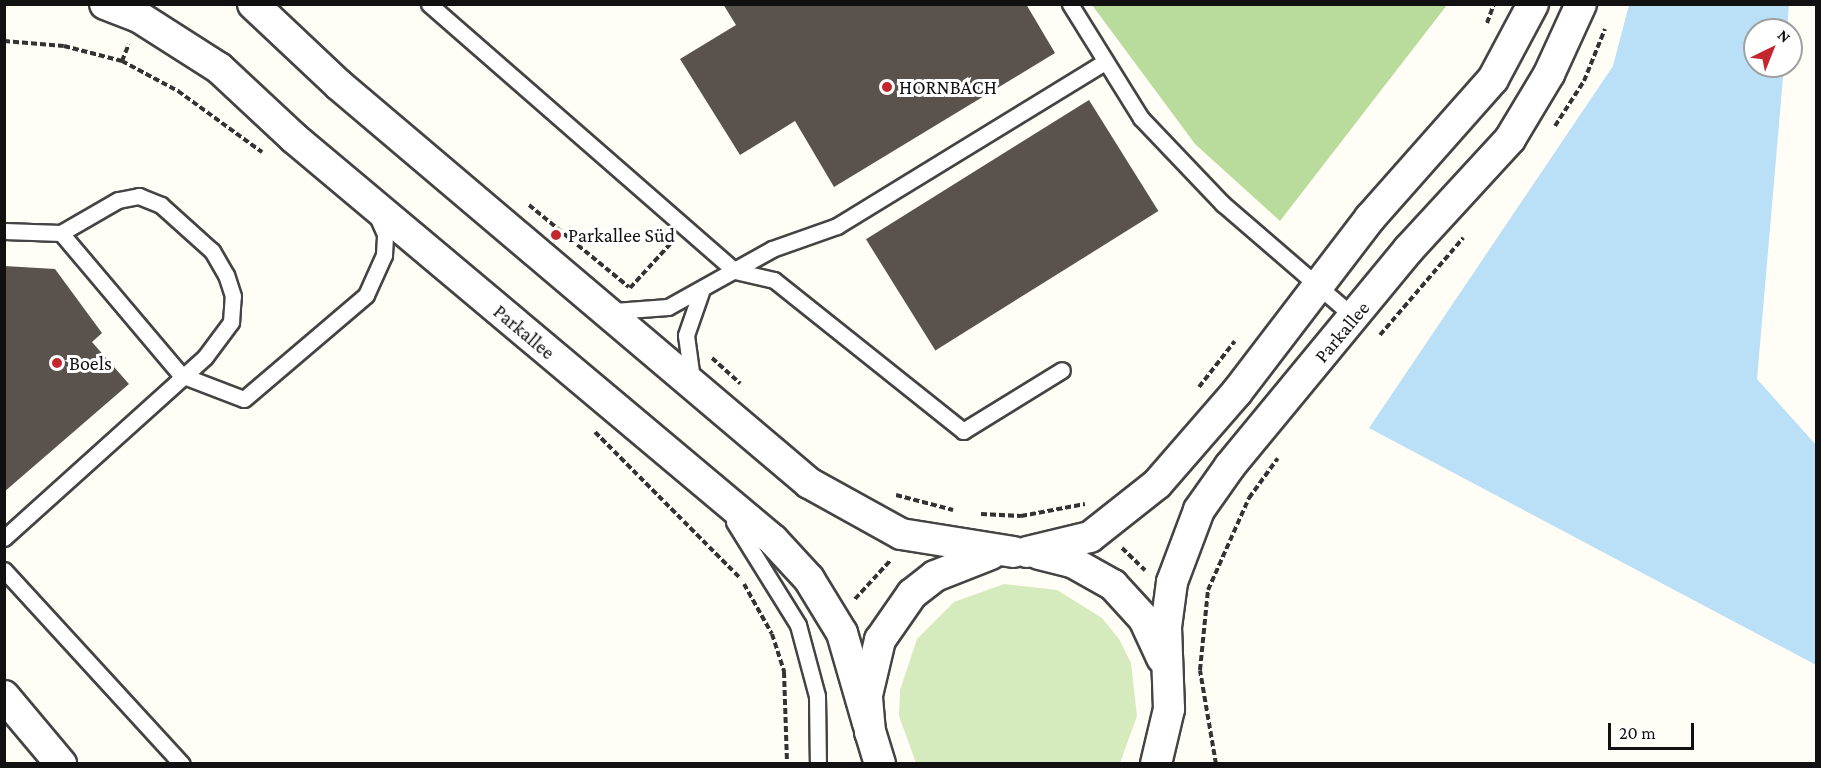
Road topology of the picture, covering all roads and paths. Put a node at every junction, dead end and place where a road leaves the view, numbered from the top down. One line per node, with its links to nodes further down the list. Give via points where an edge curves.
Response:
1 (105, 4): 12 (street, Parkallee, via 139,17 211,62)
2 (253, 4): 22 (street, Parkallee)
3 (429, 4): 15 (lane)
4 (1070, 4): 9 (lane)
5 (1533, 4): 19 (street, Parkallee, via 1493,79)
6 (1581, 4): 24 (street, Parkallee, via 1550,74 1510,139)
7 (1608, 21): 10 (path, via 1584,81)
8 (4, 41): 11 (path, via 64,46 122,61 178,91)
9 (1105, 62): 18 (lane, via 855,214); 19 (lane, via 1142,118 1223,204)
10 (1549, 135)
11 (272, 159)
12 (360, 194): 28 (lane, via 385,234 384,255 377,277 350,313 244,399); 33 (street, Parkallee)
13 (516, 203): 20 (path, via 535,206)
14 (1472, 227): 26 (path)
15 (684, 228): 18 (lane); 20 (path)
16 (4, 231): 17 (lane)
17 (61, 233): 28 (lane); 28 (lane, via 118,200 139,196 161,206 212,251 233,296 231,322 220,342)
18 (735, 271): 21 (lane); 27 (lane, via 774,280 963,431)
19 (1317, 287): 24 (lane); 38 (street, Parkallee, via 1179,461)
20 (630, 288): 23 (path)
21 (701, 292): 23 (lane); 25 (lane)
22 (601, 309): 23 (lane); 30 (street, Parkallee)
23 (660, 310)
24 (1354, 317): 43 (street, Parkallee, via 1213,489 1189,532)
25 (686, 335): 29 (path); 30 (lane, via 688,370)
26 (1376, 339)
27 (1062, 370)
28 (181, 375): 40 (lane)
29 (746, 388)
30 (699, 392): 39 (street, Parkallee, via 809,483)
31 (590, 427): 47 (path, via 715,548)
32 (1282, 453): 44 (path, via 1249,498)
33 (704, 485): 45 (street, Parkallee, via 781,548); 46 (lane, via 759,554)
34 (892, 494): 35 (path)
35 (912, 501): 36 (path); 39 (path)
36 (966, 513)
37 (976, 514): 38 (path, via 1029,515 1083,500)
38 (1103, 530): 41 (street, Parkallee, via 1075,543); 43 (path, via 1150,576)
39 (901, 534): 41 (street, Parkallee); 45 (path, via 890,562 857,598)
40 (4, 538)
41 (1020, 552): 48 (street, Parkallee, via 1072,562 1121,593 1156,640); 50 (street, Parkallee, via 959,563 912,594 894,615 874,658)
42 (4, 570): 52 (lane)
43 (1172, 582): 44 (path); 48 (street, Parkallee, via 1166,627)
44 (1208, 590): 58 (path, via 1200,670)
45 (832, 614): 50 (street, Parkallee, via 850,653)
46 (798, 625): 47 (path); 54 (lane, via 817,696)
47 (772, 634): 53 (path, via 784,672)
48 (1168, 684): 57 (street, Parkallee, via 1167,732)
49 (4, 696): 51 (street)
50 (869, 728): 55 (street, Parkallee); 56 (street, Parkallee)
51 (61, 764)
52 (182, 764)
53 (787, 764)
54 (818, 764)
55 (866, 764)
56 (880, 764)
57 (1156, 764)
58 (1216, 764)

